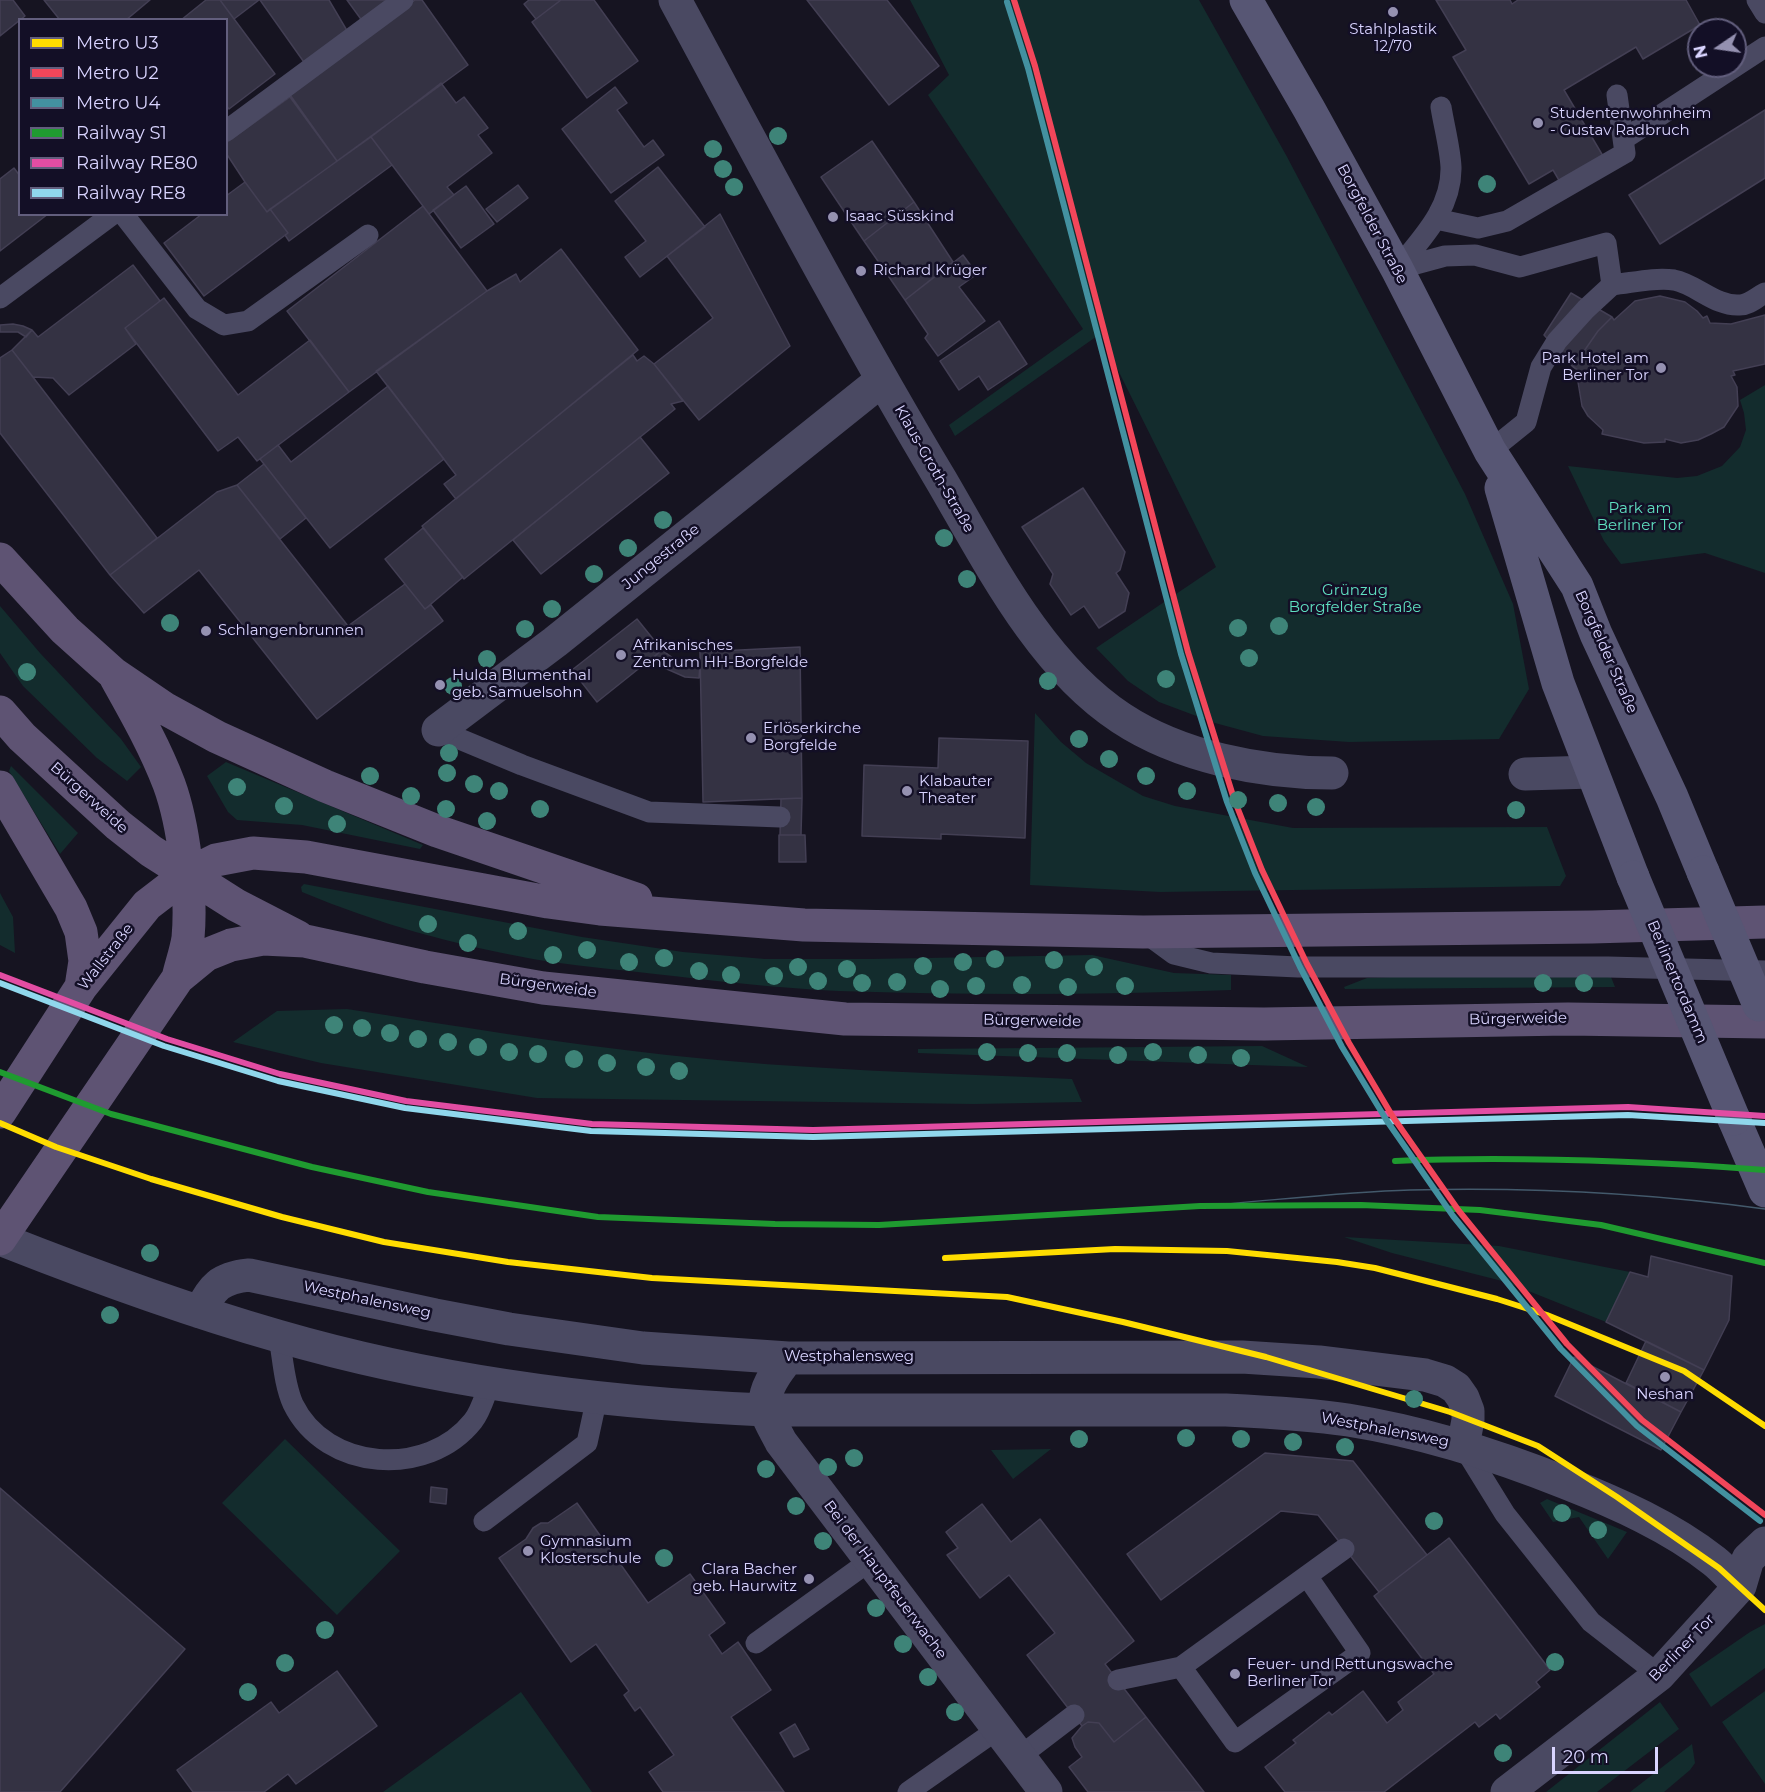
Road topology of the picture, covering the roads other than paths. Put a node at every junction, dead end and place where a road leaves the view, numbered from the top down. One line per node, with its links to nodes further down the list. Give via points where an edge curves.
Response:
1 (404, 0): 9 (lane)
2 (675, 0): 19 (street, Klaus-Groth-Straße)
3 (1246, 0): 15 (main road, Borgfelder Straße)
4 (1757, 0): 5 (lane)
5 (1765, 13)
6 (1765, 47): 10 (lane)
7 (1617, 95): 10 (lane)
8 (1441, 107): 13 (lane, via 1451,168 1446,197)
9 (228, 130)
10 (1624, 139): 13 (lane, via 1625,153 1507,221 1478,228)
11 (110, 216): 18 (lane)
12 (125, 216): 14 (lane, via 197,309 225,325 248,321)
13 (1436, 219): 15 (lane)
14 (368, 235)
15 (1397, 269): 16 (lane, via 1445,256 1475,255 1520,267 1606,243); 20 (main road, Borgfelder Straße)
16 (1612, 285): 17 (lane, via 1673,280 1724,303 1740,305); 20 (lane, via 1557,341 1541,368 1526,422)
17 (1765, 293)
18 (0, 298)
19 (882, 380): 24 (street, Jungestraße, via 555,642); 26 (street, Klaus-Groth-Straße, via 1012,602 1054,657 1093,697 1129,723 1187,750 1275,771)
20 (1490, 451): 25 (main road, Borgfelder Straße, via 1558,683); 38 (main road, Borgfelder Straße, bridge, via 1577,586 1672,797)
21 (0, 559): 22 (main road, via 65,630)
22 (114, 674): 30 (main road, via 141,722 176,804); 31 (main road, via 217,737 326,786 437,831)
23 (0, 712): 30 (main road, Bürgerweide, via 118,825)
24 (438, 730): 29 (lane, via 649,812)
25 (1592, 772): 27 (street); 40 (main road, Berlinertordamm, bridge)
26 (1332, 773)
27 (1525, 774)
28 (0, 787): 37 (main road, via 81,932 85,961)
29 (780, 818)
30 (186, 875): 31 (main road, via 216,860 253,853 306,857 548,902); 34 (main road, Bürgerweide); 36 (main road, via 188,939); 37 (main road, Wallstraße, via 147,904)
31 (688, 916): 33 (main road, via 815,926)
32 (1765, 922): 33 (main road)
33 (1143, 932): 35 (lane, via 1174,954 1211,963)
34 (305, 941): 36 (main road, Bürgerweide, via 263,939 231,945 206,955); 38 (main road, Bürgerweide, via 543,988 845,1019 1264,1024 1568,1018)
35 (1765, 971)
36 (178, 978): 41 (main road)
37 (81, 987): 39 (main road, Wallstraße)
38 (1765, 1020)
39 (0, 1112)
40 (1765, 1191)
41 (0, 1239): 42 (street, Westphalensweg)
42 (200, 1312): 43 (street, Westphalensweg); 44 (street, Westphalensweg, via 208,1295 220,1283 232,1277 257,1275 509,1329 643,1348)
43 (279, 1336): 45 (street, Westphalensweg, via 385,1363); 45 (lane, via 286,1382 303,1419 336,1447 368,1459 413,1459 454,1440 474,1420)
44 (788, 1358): 47 (street, via 771,1383); 48 (street, Westphalensweg, via 1242,1357 1391,1371 1437,1378 1456,1388 1467,1411)
45 (490, 1383): 46 (street, Westphalensweg)
46 (597, 1397): 47 (street, Westphalensweg); 49 (lane, via 587,1443)
47 (765, 1410): 48 (street, Westphalensweg, via 1226,1410 1348,1420); 52 (street, Bei der Hauptfeuerwache, via 781,1442)
48 (1463, 1446): 54 (street, Westphalensweg, via 1502,1457 1648,1519); 57 (lane, via 1505,1514 1591,1622)
49 (484, 1521)
50 (1765, 1543): 54 (street, Berliner Tor, via 1748,1559)
51 (1344, 1549): 53 (lane)
52 (871, 1560): 55 (lane); 60 (street, Bei der Hauptfeuerwache)
53 (1306, 1576): 56 (lane); 56 (lane, via 1360,1653 1235,1742)
54 (1752, 1586): 57 (street, Berliner Tor)
55 (756, 1643)
56 (1181, 1667): 58 (lane)
57 (1659, 1675): 64 (street, Berliner Tor)
58 (1118, 1680)
59 (1074, 1715): 61 (lane)
60 (998, 1729): 61 (street, Bei der Hauptfeuerwache); 62 (lane)
61 (1019, 1757): 63 (street, Bei der Hauptfeuerwache)
62 (908, 1792)
63 (1046, 1792)
64 (1506, 1792)

